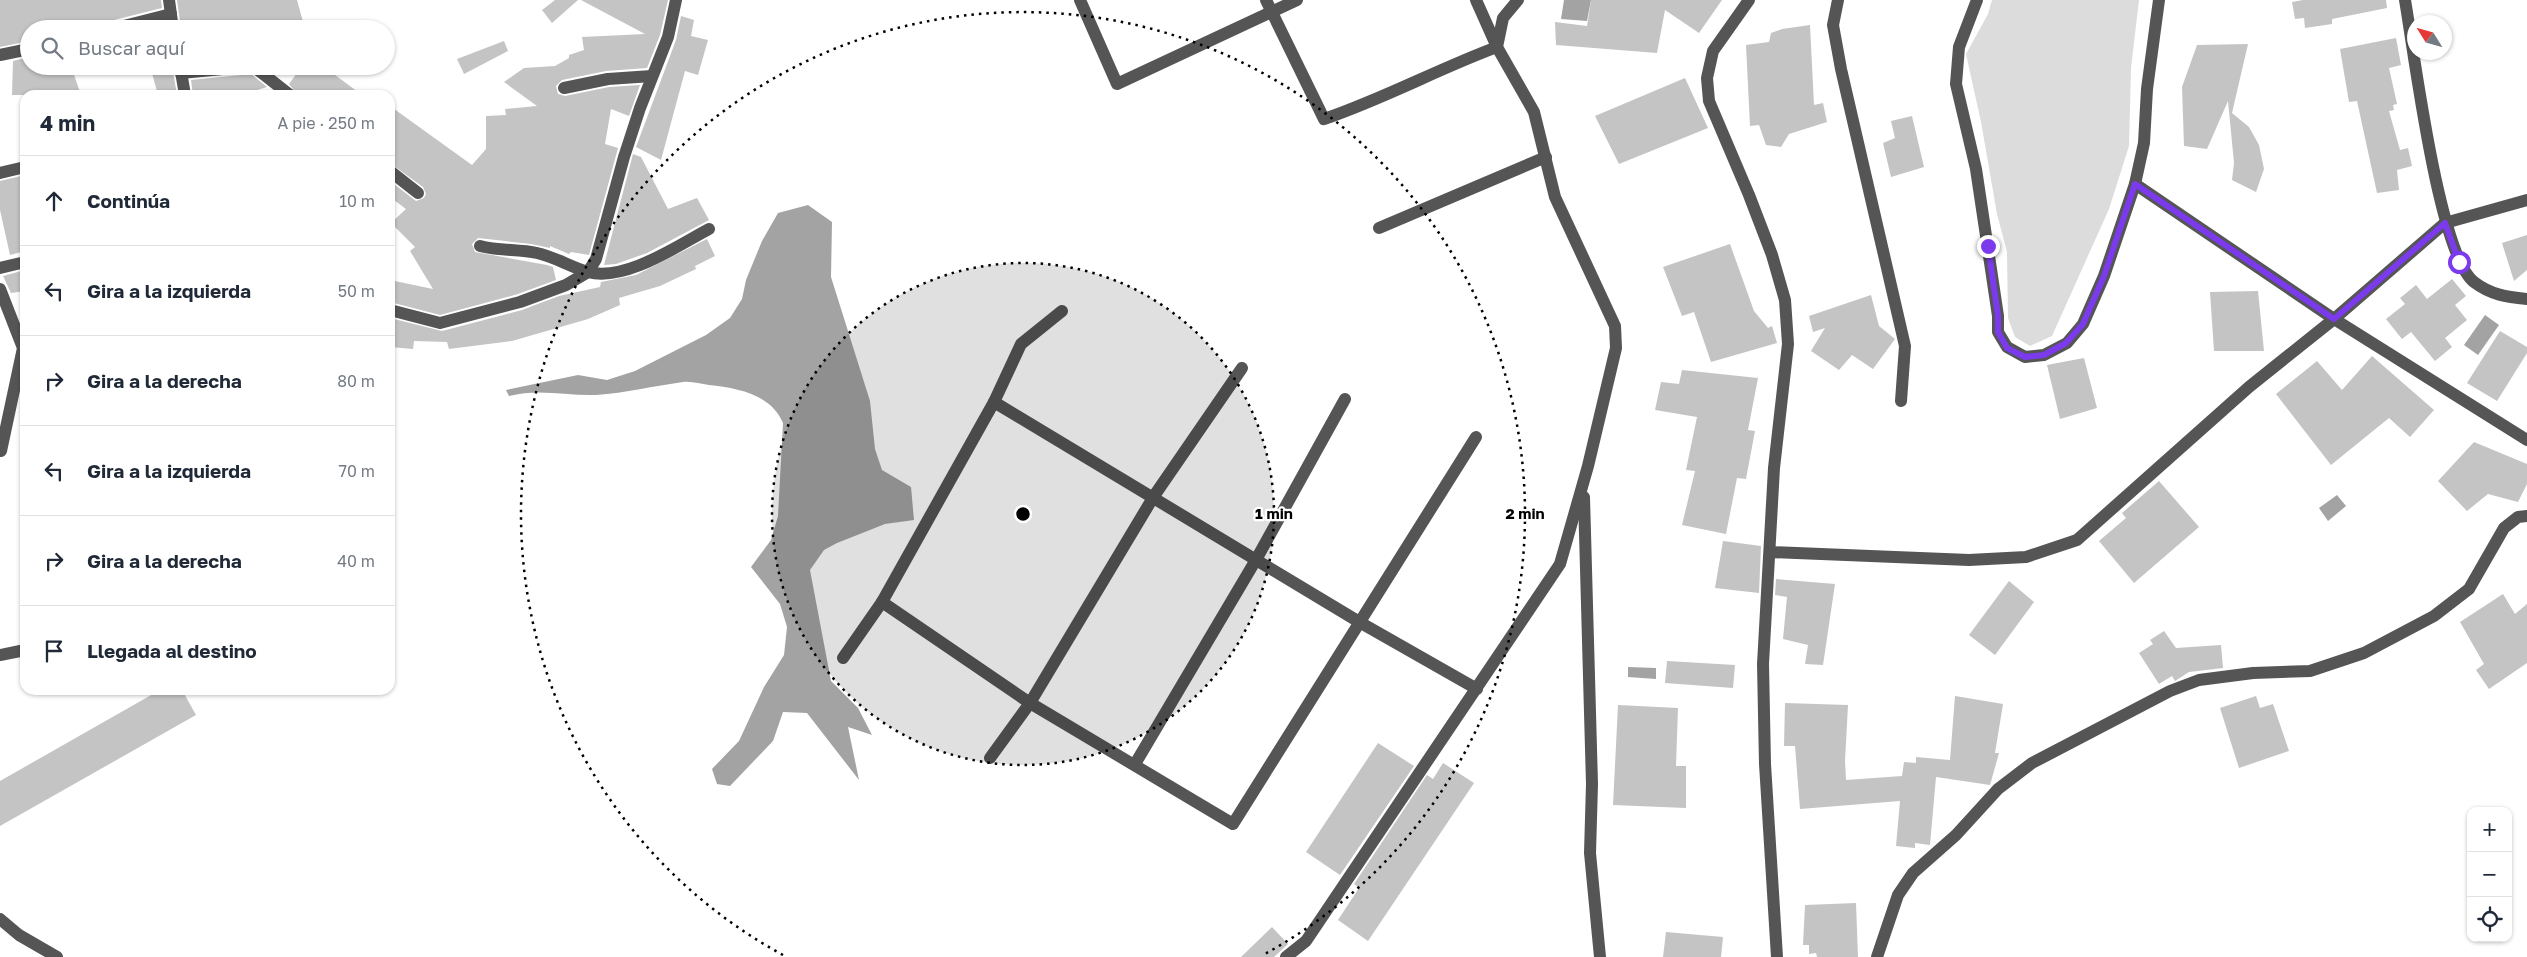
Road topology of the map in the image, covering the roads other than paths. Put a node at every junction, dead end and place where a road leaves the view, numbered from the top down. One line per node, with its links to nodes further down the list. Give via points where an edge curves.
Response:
1 (168, 0): 13 (street)
2 (676, 0): 21 (street, via 668,37)
3 (1080, 0): 12 (street, via 1117,84)
4 (1297, 0): 12 (street)
5 (1476, 0): 16 (street)
6 (1518, 0): 16 (street, via 1503,18)
7 (1750, 0): 56 (street, via 1713,51 1707,78 1709,101 1772,255 1785,300 1788,344 1774,468)
8 (1838, 0): 48 (street, via 1833,25 1838,52 1905,346)
9 (1977, 0): 29 (street, via 1959,46 1956,84 1976,169 1998,332 2007,348 2025,357 2044,355 2066,343 2083,324 2104,276)
10 (2160, 0): 29 (street, via 2147,89 2144,143)
11 (2405, 0): 32 (street)
12 (1268, 6): 16 (street, via 1324,119 1365,106)
13 (171, 14): 14 (street); 15 (street)
14 (147, 20)
15 (172, 20)
16 (1497, 47): 25 (street, via 1534,112)
17 (20, 51): 18 (street)
18 (0, 55)
19 (181, 75): 23 (street)
20 (264, 75): 24 (street)
21 (652, 76): 22 (street, via 608,79); 38 (street, via 624,157 596,259)
22 (564, 88)
23 (183, 90)
24 (284, 90)
25 (1546, 157): 33 (street); 53 (street, via 1556,197 1615,326 1616,348)
26 (20, 168): 27 (street)
27 (0, 172)
28 (395, 175): 30 (street)
29 (2135, 184): 43 (street)
30 (418, 193)
31 (2527, 200): 32 (street)
32 (2445, 223): 40 (street, via 2459,262 2473,282 2498,296); 43 (street)
33 (1379, 228)
34 (709, 229): 38 (street, via 641,265 605,274)
35 (480, 246): 38 (street, via 500,251 536,252)
36 (20, 263): 37 (street)
37 (0, 268)
38 (588, 272): 41 (street, via 566,285 520,302 440,322)
39 (0, 289): 44 (street)
40 (2527, 300)
41 (395, 311)
42 (1062, 311): 49 (street, via 1021,344)
43 (2334, 319): 51 (street); 56 (street, via 2249,387 2077,540 2026,557 1969,560)
44 (20, 338)
45 (20, 367): 52 (street)
46 (1242, 368): 54 (street)
47 (1345, 399): 57 (street)
48 (1901, 401)
49 (994, 402): 54 (street); 58 (street)
50 (1476, 437): 59 (street)
51 (2527, 440)
52 (2, 451)
53 (1584, 484): 63 (street, via 1560,564); 70 (street, via 1592,784 1590,853)
54 (1154, 496): 57 (street); 64 (street)
55 (2527, 516): 72 (street, via 2518,517 2504,528 2469,589 2434,616 2364,653 2310,671 2253,673 2199,680 2170,691 2032,763 1998,788 1956,835 1912,873 1898,895)
56 (1770, 552): 71 (street, via 1763,664 1765,764)
57 (1257, 558): 59 (street); 66 (street)
58 (882, 602): 62 (street); 64 (street)
59 (1361, 622): 63 (street); 66 (street, via 1233,824)
60 (20, 651): 61 (street)
61 (0, 655)
62 (843, 658)
63 (1477, 689): 69 (street, via 1306,941)
64 (1030, 703): 65 (street); 66 (street)
65 (990, 758)
66 (1135, 764)
67 (0, 919): 68 (street, via 19,935)
68 (57, 957)
69 (1286, 957)
70 (1600, 957)
71 (1777, 957)
72 (1876, 957)

